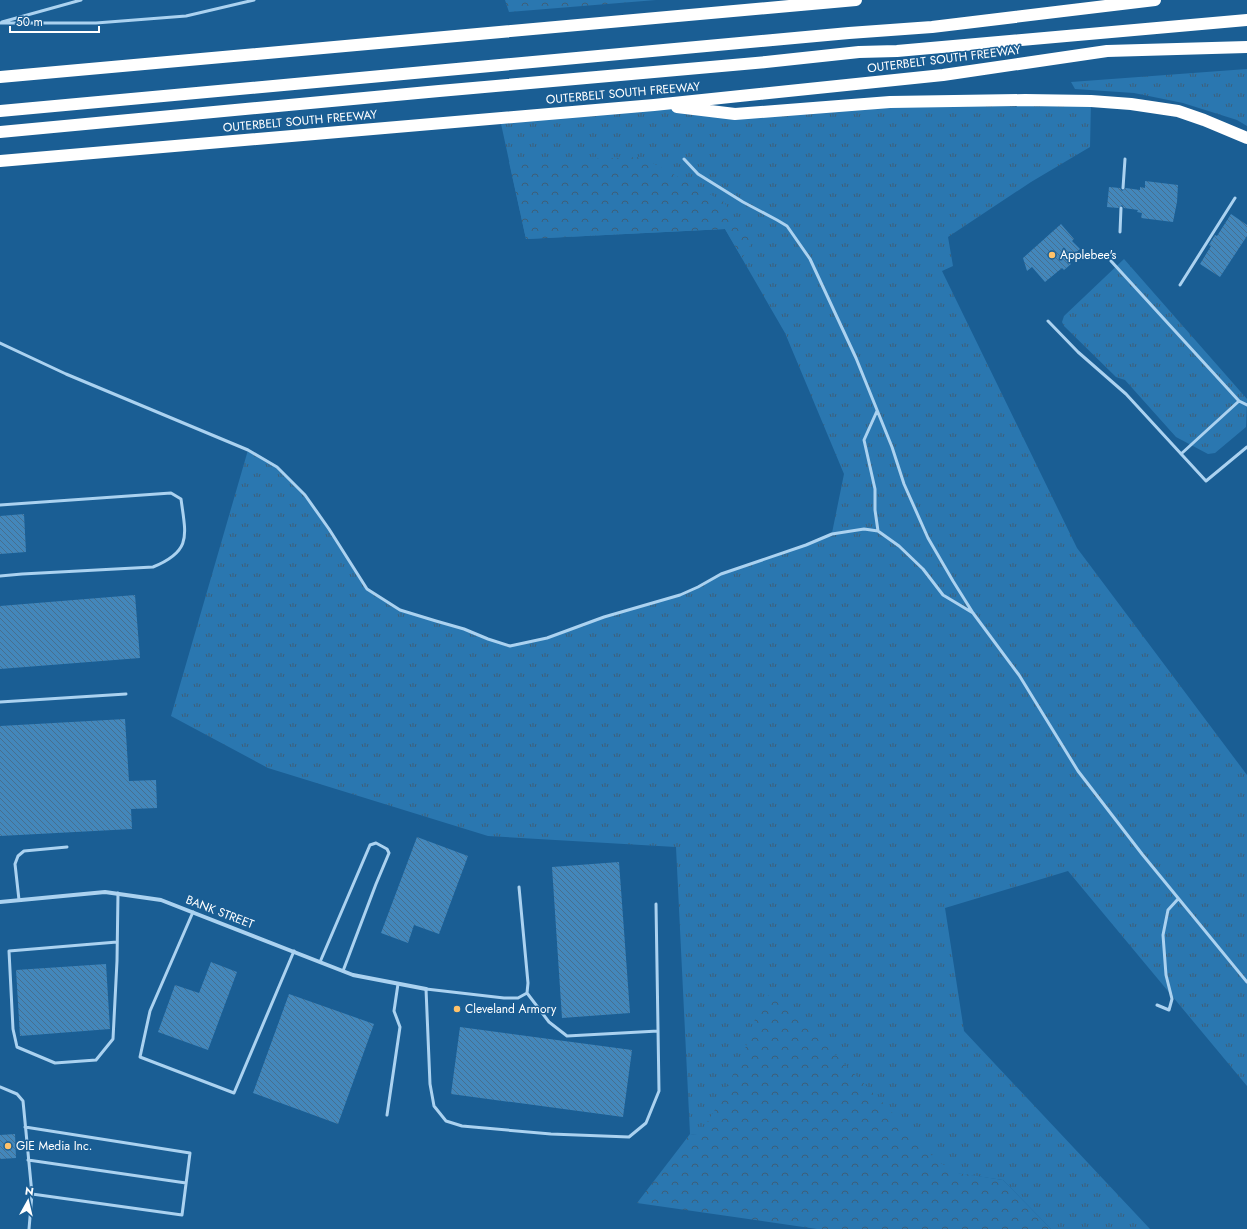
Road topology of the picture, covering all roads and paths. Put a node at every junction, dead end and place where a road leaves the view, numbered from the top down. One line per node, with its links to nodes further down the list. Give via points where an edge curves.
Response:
1 (81, 0): 6 (lane)
2 (254, 0): 6 (lane, via 186,16 96,23)
3 (856, 0): 8 (highway)
4 (1155, 0): 10 (highway, via 932,27)
5 (1247, 20): 11 (highway, via 897,51 860,52)
6 (0, 23)
7 (1247, 47): 9 (highway, OUTERBELT SOUTH FREEWAY, via 1108,51 943,75)
8 (0, 77)
9 (654, 105): 12 (highway, via 734,114 890,102 1080,101 1131,104 1178,112); 15 (highway, OUTERBELT SOUTH FREEWAY)
10 (0, 111)
11 (0, 132)
12 (1247, 138)
13 (1125, 158): 16 (lane)
14 (684, 159): 26 (lane, via 698,174 787,226 810,259 823,285)
15 (0, 161)
16 (1123, 188)
17 (1235, 198): 21 (lane)
18 (1122, 208): 19 (lane)
19 (1120, 232)
20 (1111, 261): 24 (lane)
21 (1180, 285)
22 (1048, 321): 28 (lane, via 1078,352 1126,394)
23 (0, 343): 30 (lane, via 66,374 248,450 277,468 304,496 329,529 367,589 400,610 464,628 510,646 547,638 604,617 698,588 721,574 832,534 864,529)
24 (1239, 401): 25 (lane); 28 (lane)
25 (1247, 405)
26 (877, 411): 30 (lane, via 864,440 875,489); 32 (lane, via 904,484 928,538)
27 (1247, 447): 28 (lane, via 1206,481)
28 (1181, 454)
29 (0, 505): 31 (lane, via 171,493 181,499 186,535 180,550 167,561 153,567)
30 (878, 531): 32 (lane, via 899,546 923,569 943,595)
31 (0, 576)
32 (973, 613): 38 (lane, via 1019,675 1078,771)
33 (126, 694): 34 (lane)
34 (0, 702)
35 (68, 847): 39 (lane, via 24,851 18,856 15,864)
36 (520, 887): 50 (lane)
37 (118, 893): 39 (street, BANK STREET); 42 (street, BANK STREET, via 161,900); 43 (lane)
38 (1178, 899): 47 (lane); 51 (lane, via 1168,910 1163,935 1166,975 1172,999 1170,1010)
39 (19, 900): 40 (street, BANK STREET)
40 (0, 902)
41 (656, 904): 52 (lane)
42 (193, 912): 44 (street, BANK STREET); 44 (lane, via 150,1011 140,1057 234,1092)
43 (117, 942): 43 (lane, via 113,1039 96,1060 55,1063 17,1047 13,1029 9,951)
44 (294, 951): 45 (street, BANK STREET)
45 (320, 962): 46 (street, BANK STREET); 46 (lane, via 370,845 376,843 389,853)
46 (343, 971): 48 (street, BANK STREET)
47 (1247, 982)
48 (398, 984): 49 (street, BANK STREET); 54 (lane, via 394,1011 400,1027)
49 (426, 989): 50 (lane, via 504,998 518,998); 52 (lane, via 430,1084 434,1106 446,1121 462,1126 551,1134 629,1137 646,1124 659,1091)
50 (527, 993): 52 (lane, via 548,1022 567,1036)
51 (1157, 1005)
52 (658, 1032)
53 (0, 1087): 55 (lane, via 17,1094 23,1101)
54 (387, 1115)
55 (25, 1127): 56 (lane); 57 (lane, via 190,1153)
56 (28, 1160): 57 (lane); 58 (lane)
57 (186, 1183): 58 (lane, via 182,1215)
58 (32, 1194): 59 (lane)
59 (29, 1229)

